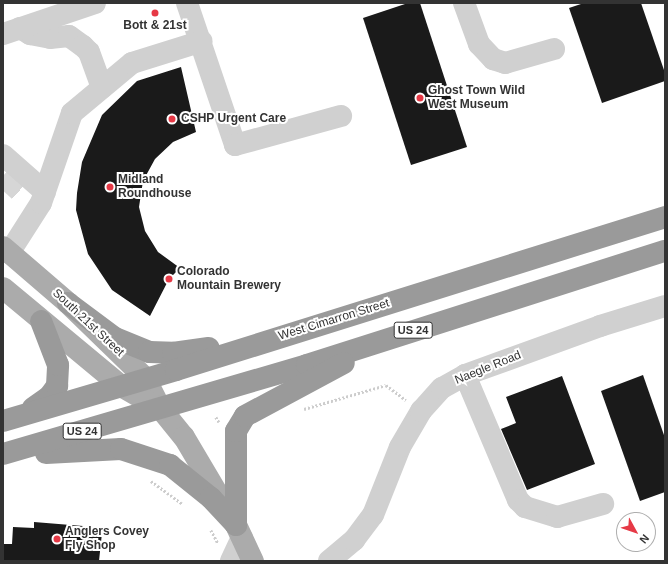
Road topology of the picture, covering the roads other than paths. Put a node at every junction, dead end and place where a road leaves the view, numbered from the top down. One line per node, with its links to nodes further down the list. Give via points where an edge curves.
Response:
1 (187, 3): 5 (street)
2 (464, 3): 6 (street, via 479,44 493,59 505,63)
3 (84, 5): 4 (street)
4 (12, 31): 7 (street, via 50,38 69,36 90,52)
5 (202, 41): 7 (street, via 132,63); 8 (street, via 235,145)
6 (554, 49)
7 (102, 88): 10 (street, via 72,113)
8 (341, 116)
9 (3, 155): 10 (street)
10 (36, 198): 12 (street)
11 (665, 217): 18 (highway, West Cimarron Street / US 24)
12 (6, 250): 15 (main road, South 21st Street)
13 (665, 251): 19 (highway, US 24)
14 (3, 288): 17 (main road, South 21st Street)
15 (68, 303): 18 (highway, via 115,338 149,352 190,352); 21 (main road, South 21st Street)
16 (665, 306): 20 (street, Naegle Road, via 600,326)
17 (41, 321): 22 (main road, South 21st Street); 24 (highway, via 58,365 58,386 40,405)
18 (325, 323): 21 (highway, West Cimarron Street / US 24)
19 (391, 338): 23 (highway, US 24); 28 (highway, via 245,416 236,431)
20 (465, 375): 27 (street, via 518,500 525,507 557,517); 31 (street, Naegle Road, via 442,388 421,412 400,447 373,515 354,540)
21 (145, 378): 22 (highway, West Cimarron Street / US 24); 23 (main road, South 21st Street)
22 (121, 386): 23 (main road, South 21st Street); 24 (highway, West Cimarron Street / US 24)
23 (161, 408): 25 (highway, US 24); 28 (main road, South 21st Street, via 184,437)
24 (6, 420)
25 (3, 454)
26 (3, 459): 28 (highway, via 74,450 121,449 170,465 211,498)
27 (603, 504)
28 (239, 531): 29 (street); 30 (main road, South 21st Street)
29 (226, 555)
30 (253, 561)
31 (329, 561)

